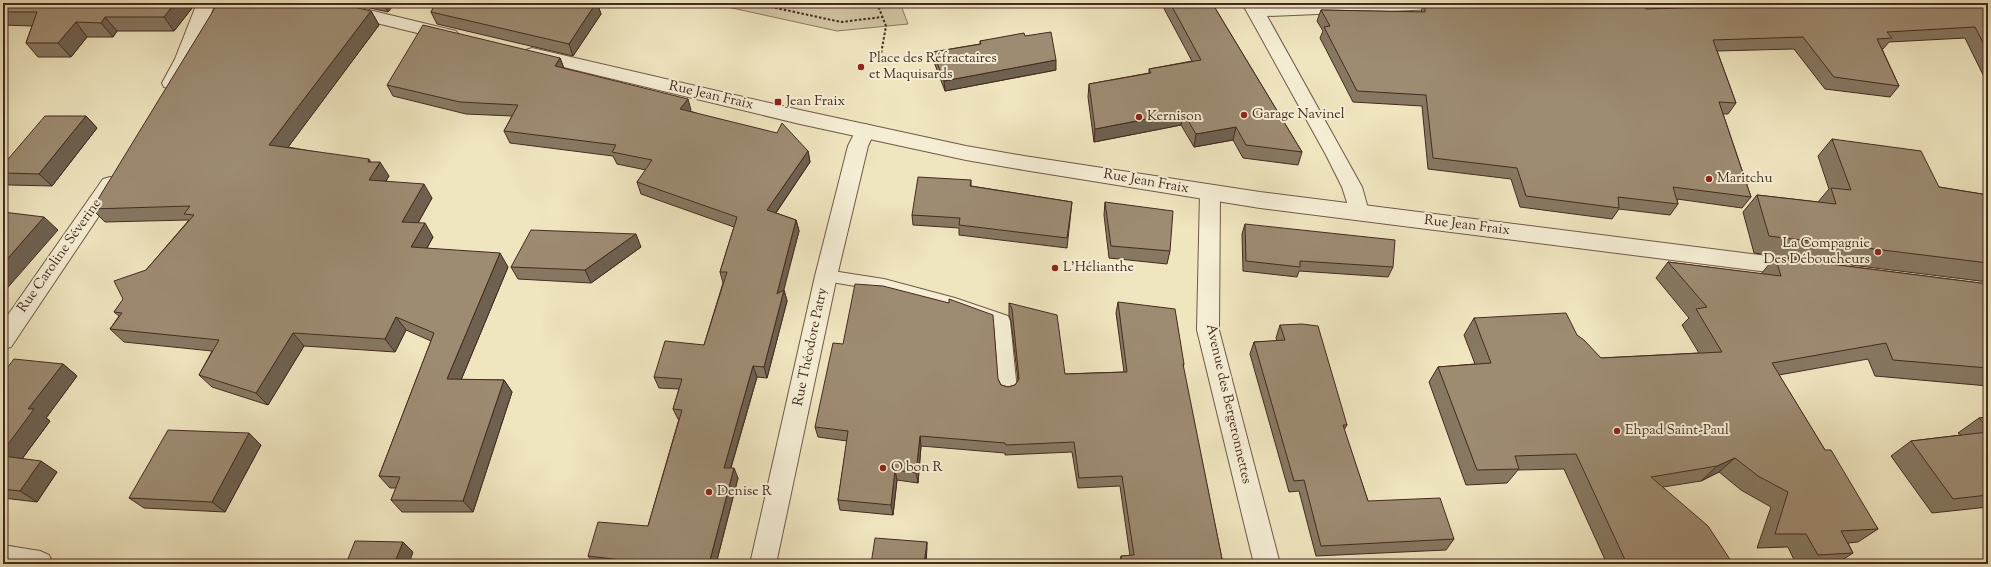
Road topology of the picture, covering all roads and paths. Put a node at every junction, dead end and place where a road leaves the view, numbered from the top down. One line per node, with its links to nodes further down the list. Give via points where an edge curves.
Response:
1 (206, 3): 11 (street, via 184,59)
2 (317, 3): 8 (street)
3 (753, 3): 7 (path, via 841,22)
4 (877, 3): 7 (path)
5 (1436, 3): 6 (street)
6 (1253, 7): 15 (street, via 1336,155 1358,201)
7 (882, 17): 10 (path, via 886,26)
8 (469, 39)
9 (514, 50): 12 (street, Rue Jean Fraix)
10 (880, 54)
11 (162, 100)
12 (866, 132): 14 (street, Rue Jean Fraix, via 966,154); 17 (street, Rue Théodore Patry, via 858,146)
13 (121, 166): 18 (street, Rue Caroline Séverine)
14 (1210, 193): 15 (street, Rue Jean Fraix); 23 (street, Avenue des Bergeronnettes, via 1208,330)
15 (1359, 212): 16 (street, Rue Jean Fraix)
16 (1817, 271)
17 (826, 276): 19 (lane, via 884,285 955,304 1002,321); 22 (street, Rue Théodore Patry)
18 (3, 340)
19 (1008, 390)
20 (3, 556): 21 (street)
21 (40, 564)
22 (763, 564)
23 (1267, 564)

